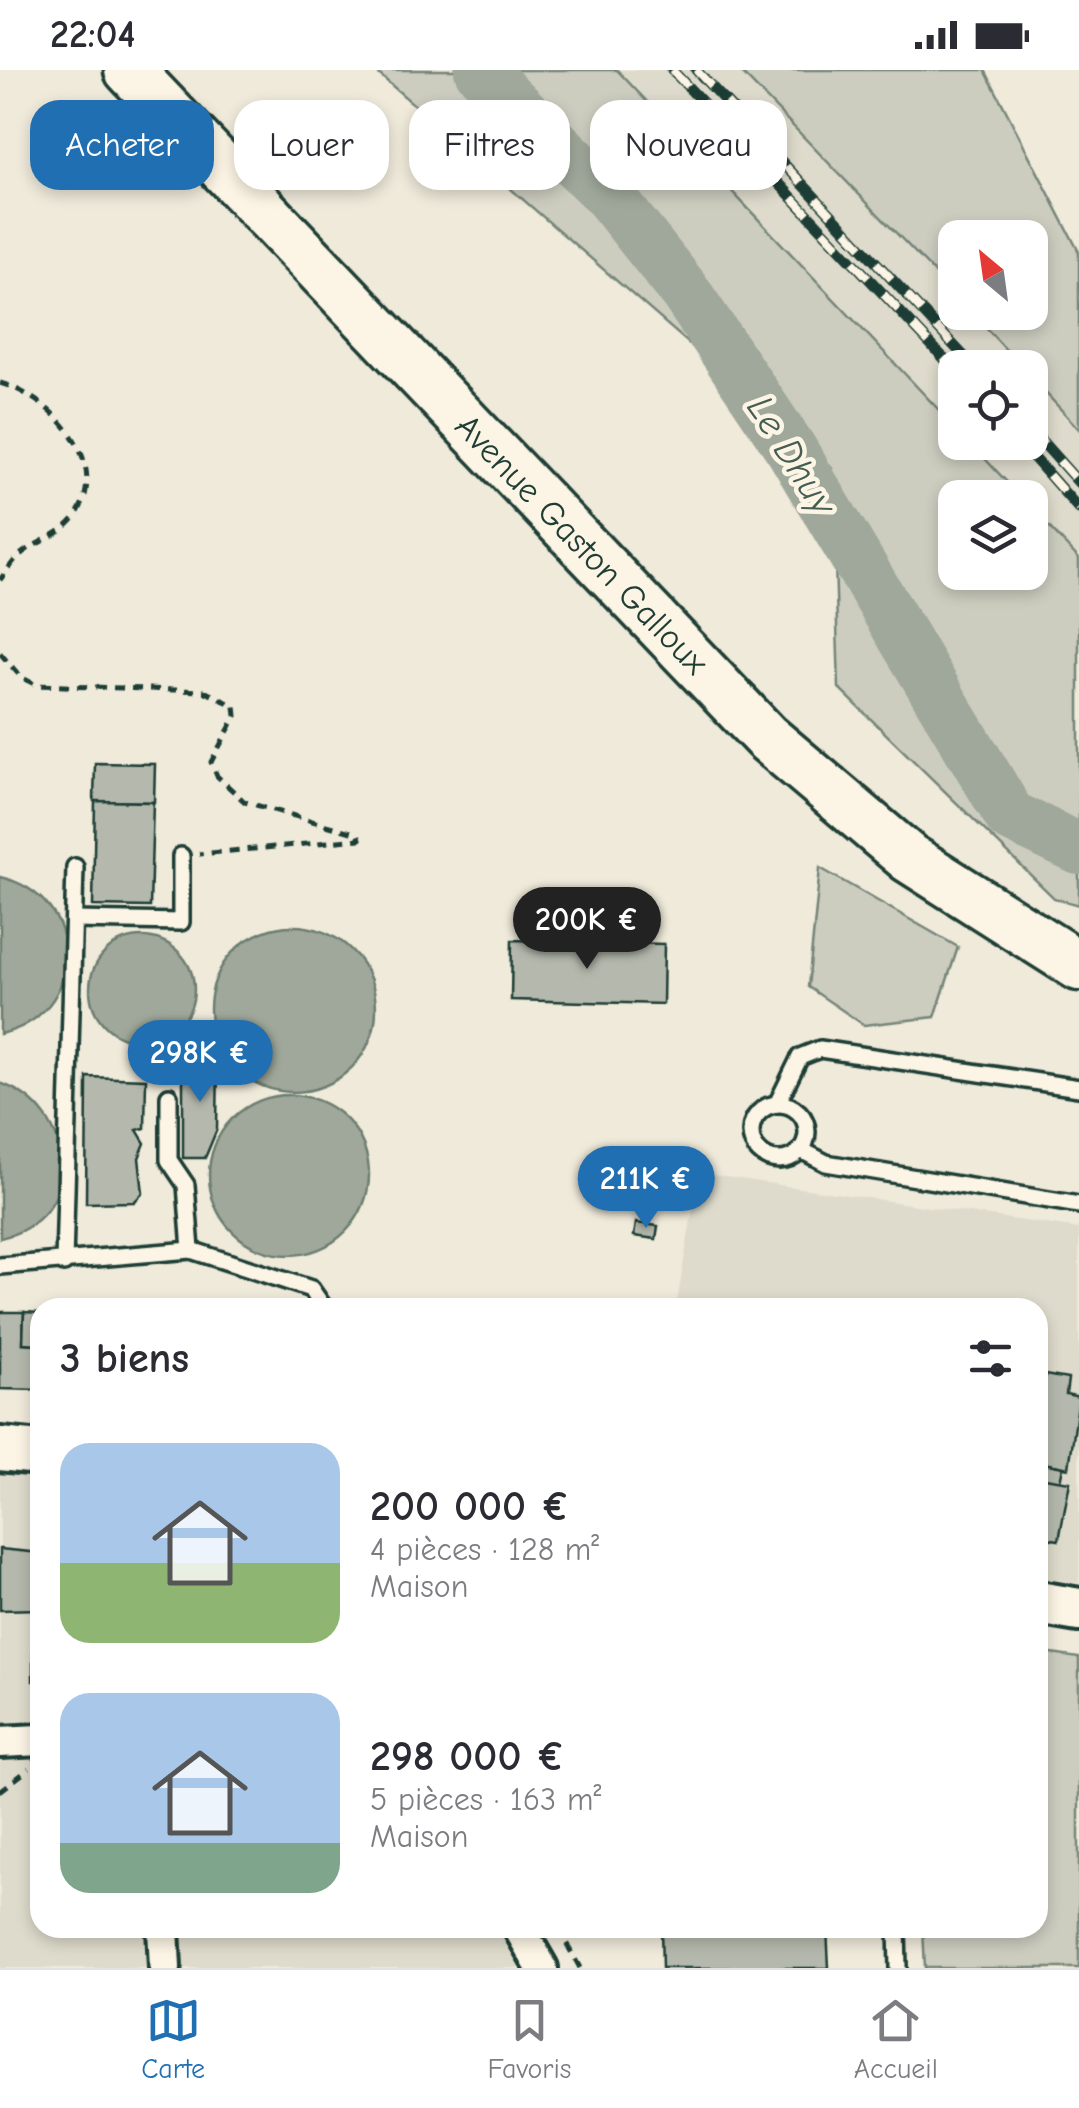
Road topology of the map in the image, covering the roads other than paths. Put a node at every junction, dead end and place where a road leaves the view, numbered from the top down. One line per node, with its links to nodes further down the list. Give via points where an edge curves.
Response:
1 (130, 70): 5 (main road, Avenue Gaston Galloux, via 766,736 910,858)
2 (181, 856): 4 (lane, via 181,922)
3 (75, 867): 4 (lane)
4 (74, 920): 12 (lane)
5 (1079, 966)
6 (1079, 1088): 8 (lane, via 820,1049 800,1057)
7 (169, 1096): 11 (lane, via 168,1160 186,1185)
8 (777, 1104): 9 (lane, via 794,1109 805,1124); 9 (lane, via 754,1119 754,1146 776,1160)
9 (801, 1150): 10 (lane, via 826,1162)
10 (1079, 1205)
11 (191, 1250): 12 (lane); 14 (lane, via 312,1289)
12 (64, 1263): 13 (lane)
13 (0, 1266)
14 (318, 1298)
15 (0, 1449): 16 (main road)
16 (30, 1452)
17 (1048, 1605): 18 (main road)
18 (1079, 1610)
19 (0, 1742): 20 (street)
20 (30, 1747)
21 (164, 1938): 24 (street)
22 (525, 1938): 25 (street)
23 (896, 1938): 26 (lane)
24 (165, 1968)
25 (542, 1968)
26 (898, 1968)

